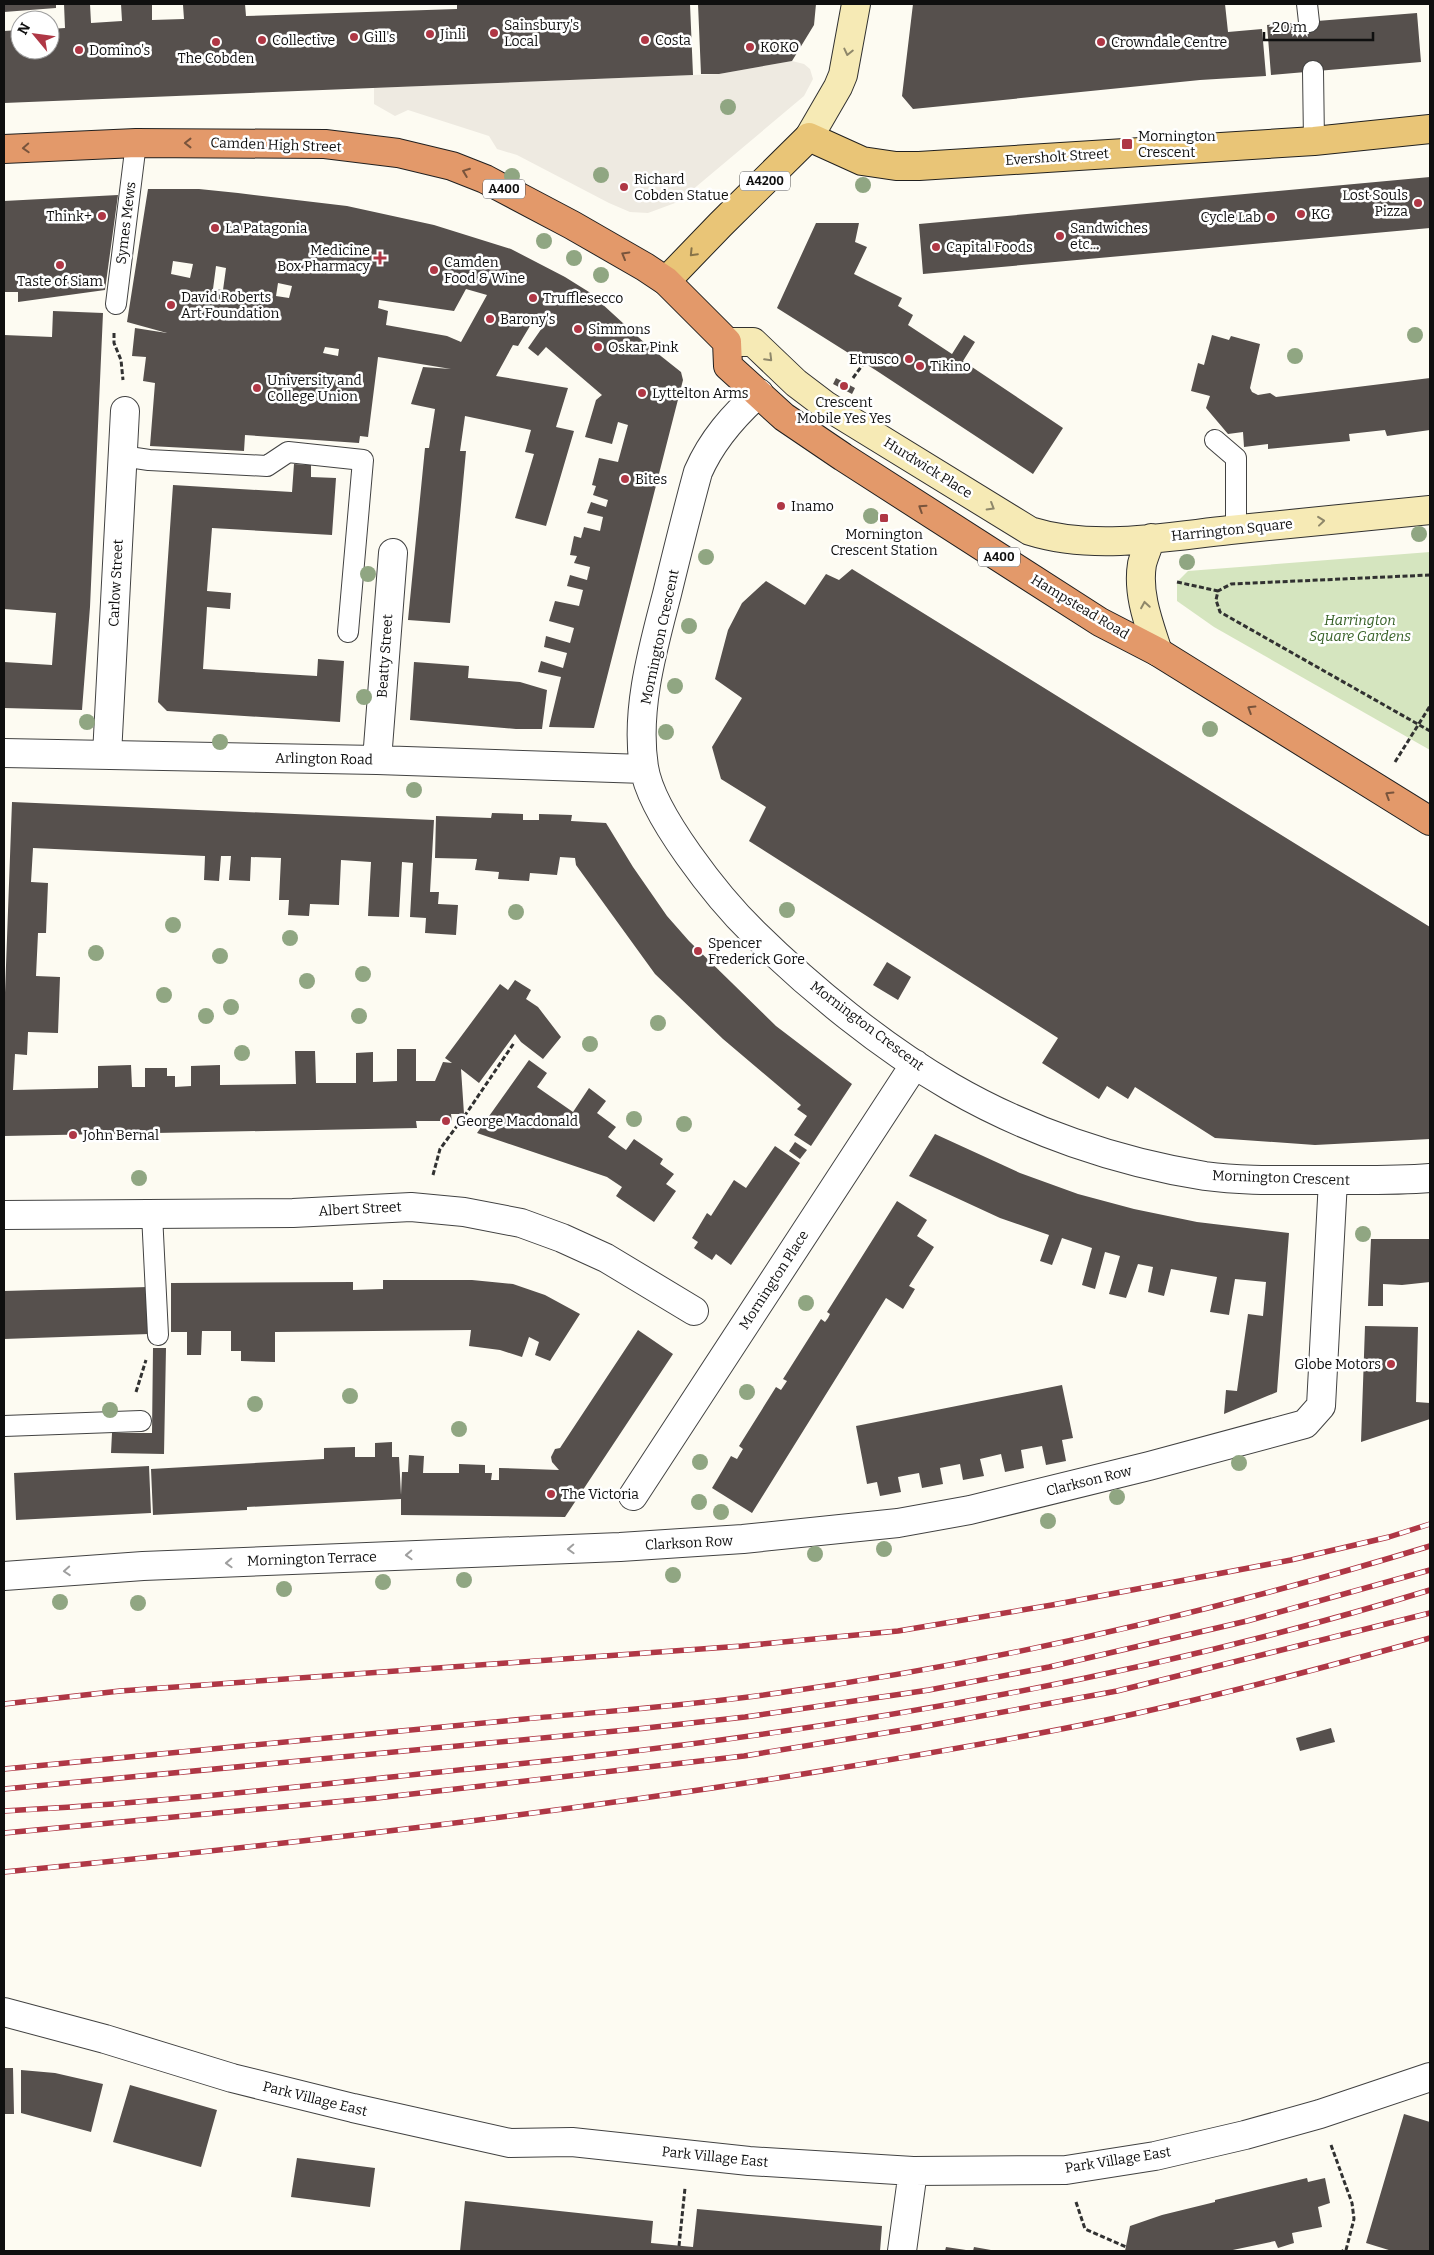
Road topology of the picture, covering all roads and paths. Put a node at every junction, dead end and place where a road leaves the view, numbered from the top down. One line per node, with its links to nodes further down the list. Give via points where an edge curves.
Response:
1 (856, 4): 4 (street, one-way to 4, via 843,74)
2 (1313, 71): 5 (lane)
3 (1430, 129): 5 (main road, Eversholt Street)
4 (809, 137): 5 (main road, Eversholt Street, via 862,161 896,166); 8 (main road, A4200, one-way to 8)
5 (1314, 141)
6 (136, 143): 7 (highway, Camden High Street / A400, one-way to 7); 8 (highway, Camden High Street / A400, one-way to 6, via 572,224 485,179 452,166 398,153 325,144); 9 (lane, Symes Mews)
7 (4, 149)
8 (666, 281): 10 (highway, Camden High Street / A400)
9 (116, 304)
10 (727, 342): 13 (highway, Hampstead Road / A400, via 728,366); 19 (street, Hurdwick Place, one-way to 19, via 753,342 796,383 825,405 1030,531 1053,538 1088,542)
11 (864, 363): 12 (path)
12 (853, 378)
13 (759, 393): 25 (highway, Hampstead Road / A400, one-way to 13, via 1100,622 851,462 784,417); 32 (street, Mornington Crescent, via 731,418 698,472 648,678 643,718)
14 (125, 411): 16 (street, Carlow Street)
15 (1215, 440): 18 (lane, via 1236,458)
16 (122, 456): 24 (lane, via 267,466 288,452 364,460); 30 (street, Carlow Street)
17 (1430, 510): 18 (street, Harrington Square, one-way to 17)
18 (1236, 530): 19 (street, Harrington Square)
19 (1151, 538): 25 (street, one-way to 19, via 1144,608 1142,579 1142,564)
20 (393, 553): 31 (street, Beatty Street)
21 (1430, 575): 23 (path, via 1232,584)
22 (1177, 582): 23 (path)
23 (1218, 591): 27 (path, via 1216,600 1220,612)
24 (348, 632)
25 (1158, 652): 33 (highway, Hampstead Road / A400, one-way to 25)
26 (1430, 706): 27 (path)
27 (1419, 724): 28 (path); 33 (path)
28 (1430, 731)
29 (4, 753): 30 (street, Arlington Road)
30 (107, 754): 31 (street, Arlington Road)
31 (377, 760): 32 (street, Arlington Road)
32 (644, 769): 36 (street, Mornington Crescent, via 652,794 666,820 741,920 810,984)
33 (1379, 789): 34 (highway, Hampstead Road / A400, one-way to 33)
34 (1430, 821)
35 (514, 1043): 39 (path, via 440,1149)
36 (916, 1064): 38 (street, Mornington Crescent, via 951,1087 1019,1120 1121,1157 1205,1176); 47 (street, Mornington Place)
37 (1430, 1178): 38 (street, Mornington Crescent)
38 (1333, 1180): 48 (street, Clarkson Row, via 1321,1406 1305,1424 980,1508 898,1523 743,1539)
39 (425, 1207): 40 (street, Albert Street, via 293,1213); 42 (street, Albert Street, via 520,1223 562,1238 606,1258)
40 (152, 1214): 41 (street, Albert Street); 43 (lane)
41 (4, 1215)
42 (694, 1311)
43 (158, 1334): 44 (path)
44 (134, 1395)
45 (141, 1421): 46 (lane)
46 (4, 1426)
47 (633, 1496)
48 (620, 1547): 49 (street, Mornington Terrace, one-way to 49, via 143,1566)
49 (4, 1576)
50 (4, 2012): 53 (street, Park Village East, via 232,2078 510,2143 572,2142)
51 (1430, 2077): 52 (street, Park Village East)
52 (1320, 2114): 54 (street, Park Village East, via 1155,2156); 59 (path, via 1352,2203 1354,2219 1346,2250)
53 (688, 2155): 55 (street, Park Village East); 56 (path)
54 (1066, 2170): 55 (street, Park Village East); 57 (path, via 1085,2230)
55 (913, 2172): 58 (street)
56 (679, 2246)
57 (1126, 2247)
58 (902, 2251)
59 (1342, 2251)

